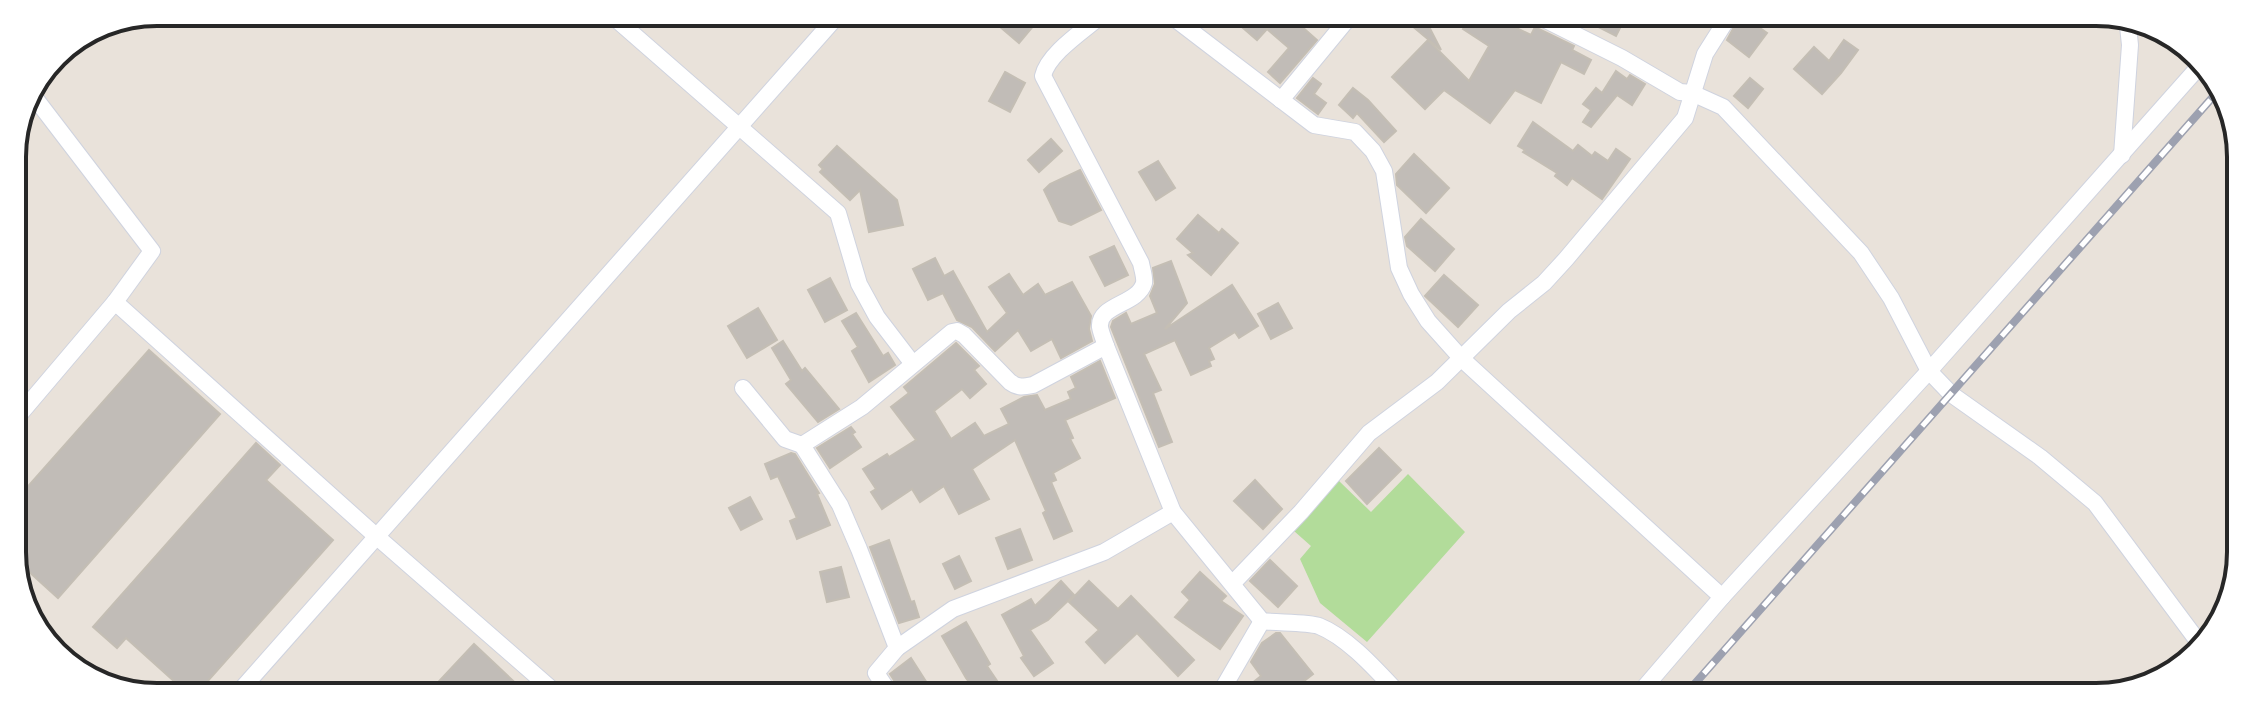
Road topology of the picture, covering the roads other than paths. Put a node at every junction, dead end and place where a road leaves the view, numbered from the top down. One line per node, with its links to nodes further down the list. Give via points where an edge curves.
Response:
1 (624, 26): 13 (street)
2 (828, 26): 13 (street)
3 (1089, 26): 16 (street, via 1056,55 1043,76 1141,263 1144,281 1138,295 1103,316)
4 (1184, 26): 11 (street)
5 (1342, 26): 11 (street)
6 (1558, 26): 10 (street, via 1680,92)
7 (1723, 26): 10 (street, via 1705,54)
8 (2128, 30): 14 (street)
9 (2195, 72): 14 (street)
10 (1692, 93): 17 (street, via 1685,118 1566,259); 19 (street, via 1723,107 1861,253)
11 (1281, 100): 17 (street, via 1314,125 1355,132 1373,151 1384,171 1399,268 1428,321)
12 (39, 103): 15 (street, via 152,251)
13 (739, 126): 18 (street, via 838,213 859,284); 24 (street)
14 (2122, 155): 19 (street)
15 (115, 302): 21 (street); 24 (street)
16 (1106, 346): 18 (street, via 1022,387 1010,382 957,331); 23 (street)
17 (1462, 359): 25 (street, via 1369,433); 26 (street)
18 (913, 364): 22 (street, via 862,407)
19 (1929, 371): 26 (street); 28 (street, via 1951,394 2095,503)
20 (743, 388): 22 (street, via 785,439)
21 (26, 407)
22 (802, 445): 29 (street, via 840,505)
23 (1173, 512): 25 (street); 29 (street, via 1104,552 953,609)
24 (376, 536): 30 (street); 31 (street)
25 (1233, 583): 27 (street)
26 (1722, 597): 35 (street)
27 (1262, 621): 33 (street); 34 (street, via 1317,625)
28 (2195, 637)
29 (897, 648): 32 (street, via 876,673)
30 (247, 683)
31 (545, 683)
32 (883, 683)
33 (1226, 683)
34 (1389, 683)
35 (1648, 683)

